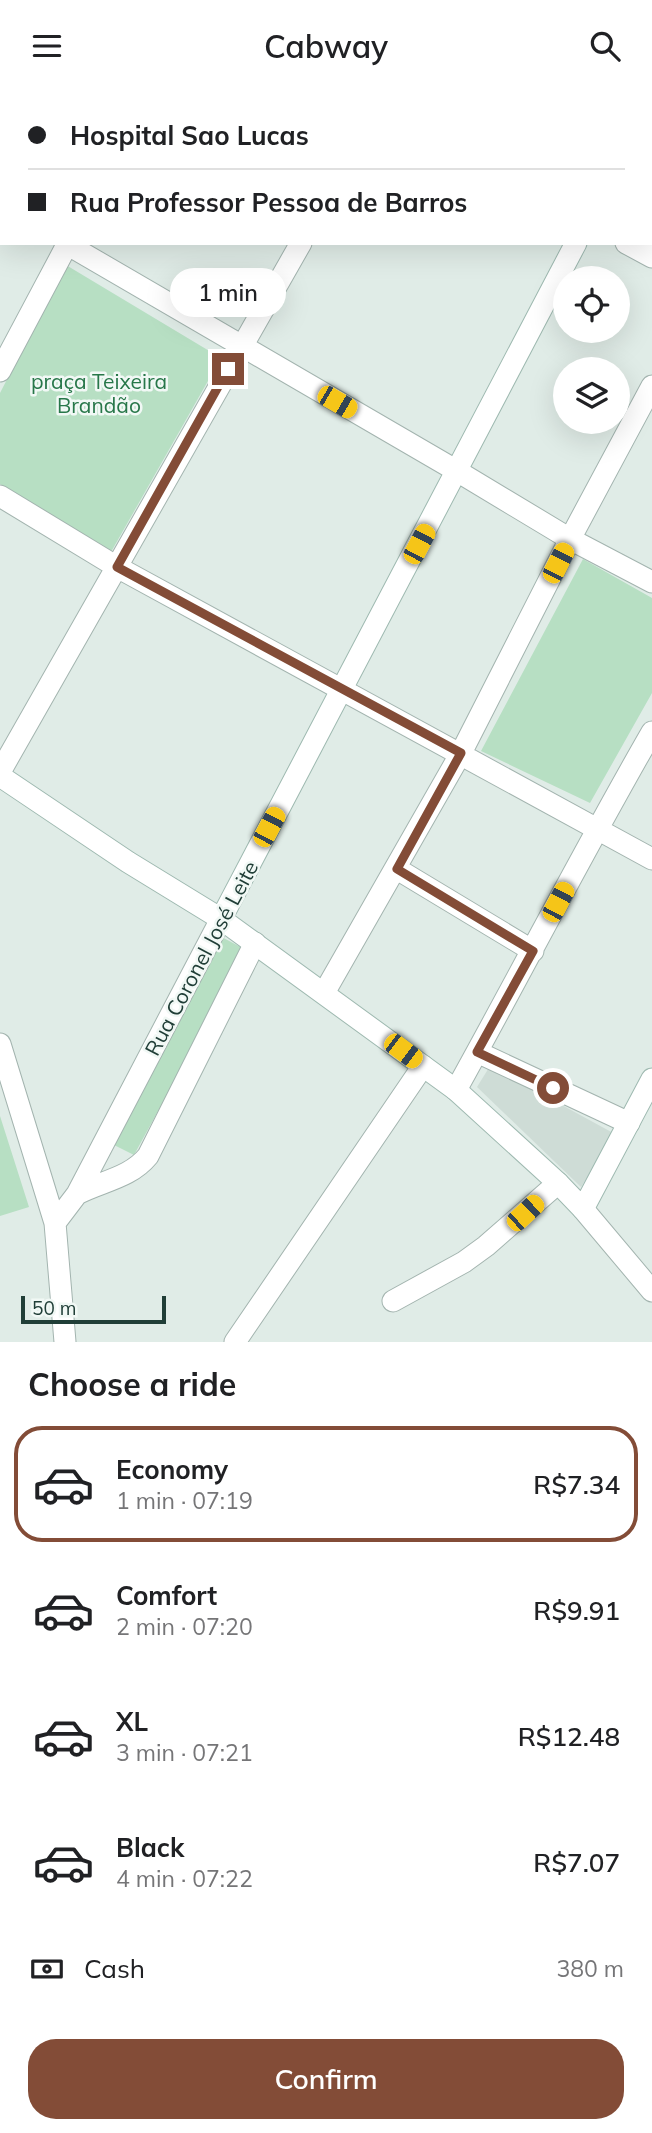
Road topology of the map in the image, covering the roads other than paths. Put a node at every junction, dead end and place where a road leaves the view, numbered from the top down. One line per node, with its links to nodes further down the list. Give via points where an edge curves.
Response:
1 (66, 245): 8 (street)
2 (69, 245): 7 (street)
3 (300, 245): 7 (street)
4 (575, 245): 10 (street, Rua Coronel José Leite)
5 (630, 245): 6 (street)
6 (652, 257)
7 (241, 347): 10 (street); 13 (street)
8 (0, 371)
9 (652, 386): 12 (street)
10 (457, 471): 12 (street); 15 (street, Rua Coronel José Leite)
11 (0, 496): 13 (street)
12 (570, 539): 14 (street); 17 (street)
13 (117, 567): 15 (street); 18 (street)
14 (652, 582)
15 (341, 690): 17 (street); 22 (street, Rua Coronel José Leite)
16 (652, 732): 19 (street)
17 (461, 753): 19 (street); 21 (street)
18 (0, 774): 22 (street)
19 (597, 828): 20 (street); 24 (street)
20 (652, 859)
21 (397, 869): 24 (street); 25 (street)
22 (221, 919): 23 (street); 33 (street, Rua Coronel José Leite)
23 (255, 943): 25 (street); 33 (street, via 148,1156 127,1174)
24 (533, 951): 27 (street)
25 (324, 993): 28 (street)
26 (0, 1044): 35 (street)
27 (477, 1052): 30 (street); 31 (street)
28 (423, 1066): 30 (street); 39 (street)
29 (652, 1079): 31 (street)
30 (456, 1090): 32 (street)
31 (629, 1123): 34 (street)
32 (558, 1182): 34 (street); 37 (street, via 464,1262)
33 (77, 1194): 35 (street, Rua Coronel José Leite)
34 (583, 1209): 36 (street)
35 (55, 1223): 38 (street)
36 (652, 1291)
37 (393, 1301)
38 (65, 1342)
39 (235, 1342)

